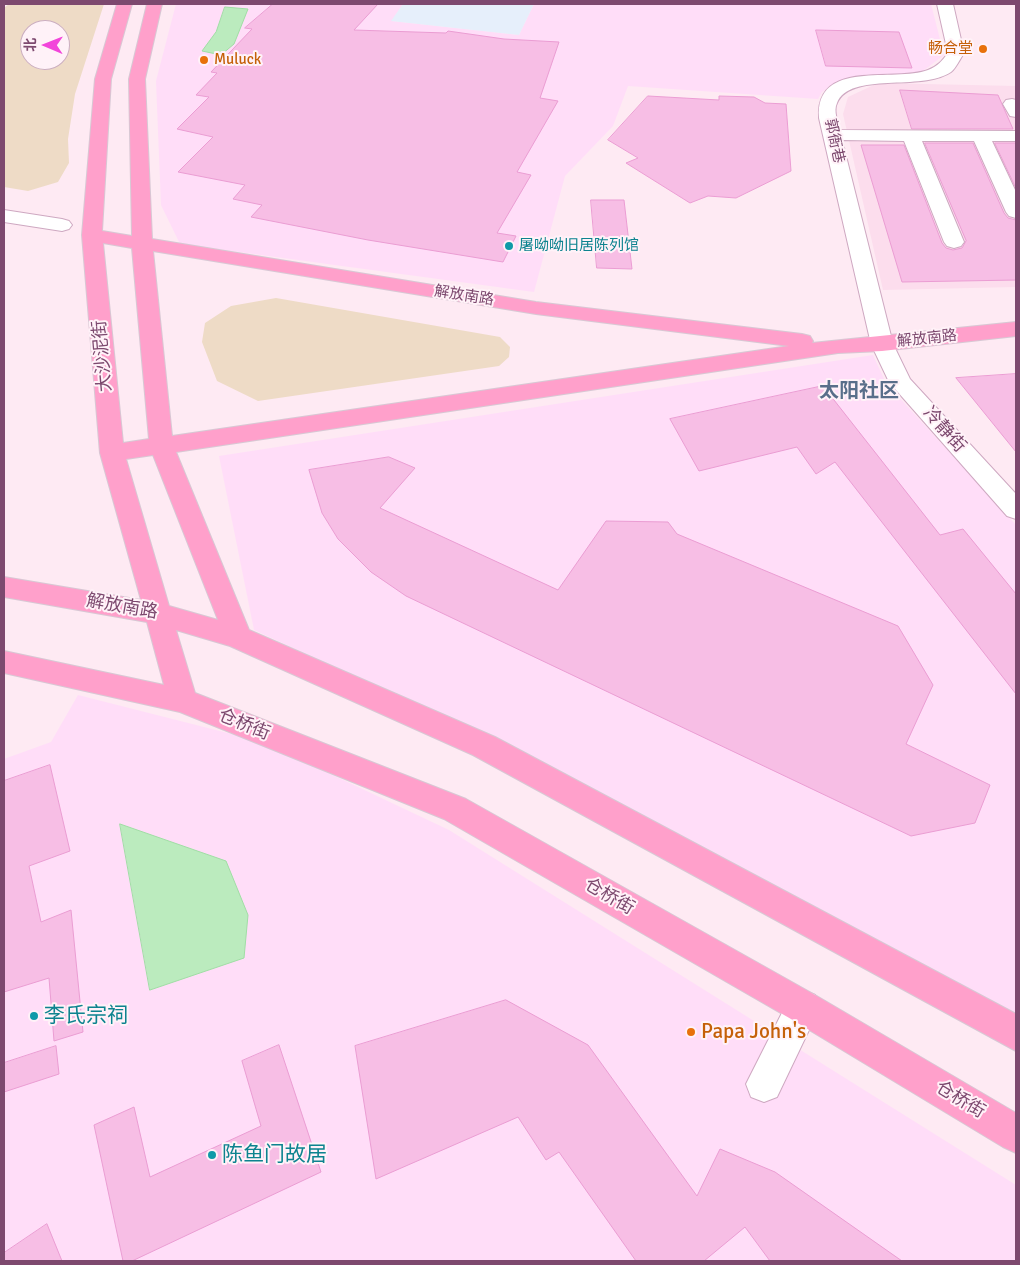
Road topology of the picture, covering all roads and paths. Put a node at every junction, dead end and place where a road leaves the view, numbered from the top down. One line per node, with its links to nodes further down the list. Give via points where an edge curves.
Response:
1 (124, 4): 11 (main road, 大沙泥街, via 103,78)
2 (155, 4): 13 (main road, via 137,79)
3 (945, 4): 4 (street, 郭衙巷, via 956,53 950,65 941,72 925,76 865,79 838,89 828,103)
4 (832, 135): 5 (street); 15 (street, 郭衙巷)
5 (911, 136): 6 (street); 12 (street)
6 (981, 136): 7 (street); 8 (street)
7 (1016, 136)
8 (1016, 212)
9 (4, 216): 10 (street)
10 (62, 225)
11 (92, 235): 13 (main road, 解放南路); 18 (main road, 大沙泥街)
12 (954, 242)
13 (142, 244): 16 (main road, 解放南路, via 536,308); 17 (main road)
14 (1016, 329): 15 (main road, 解放南路)
15 (882, 344): 16 (main road, 解放南路); 19 (street, 冷静街, via 900,382)
16 (838, 346): 17 (main road, 解放南路)
17 (161, 444): 18 (main road, 解放南路); 22 (main road)
18 (112, 453): 21 (main road, 大沙泥街)
19 (1016, 510)
20 (4, 587): 21 (main road, 解放南路)
21 (156, 613): 22 (main road, 解放南路); 24 (main road, 大沙泥街)
22 (238, 638): 26 (main road, via 484,746)
23 (4, 662): 24 (main road)
24 (183, 700): 25 (main road, 仓桥街, via 455,809)
25 (804, 1008): 27 (street); 28 (main road, 仓桥街)
26 (1016, 1033)
27 (764, 1084)
28 (1016, 1134)

